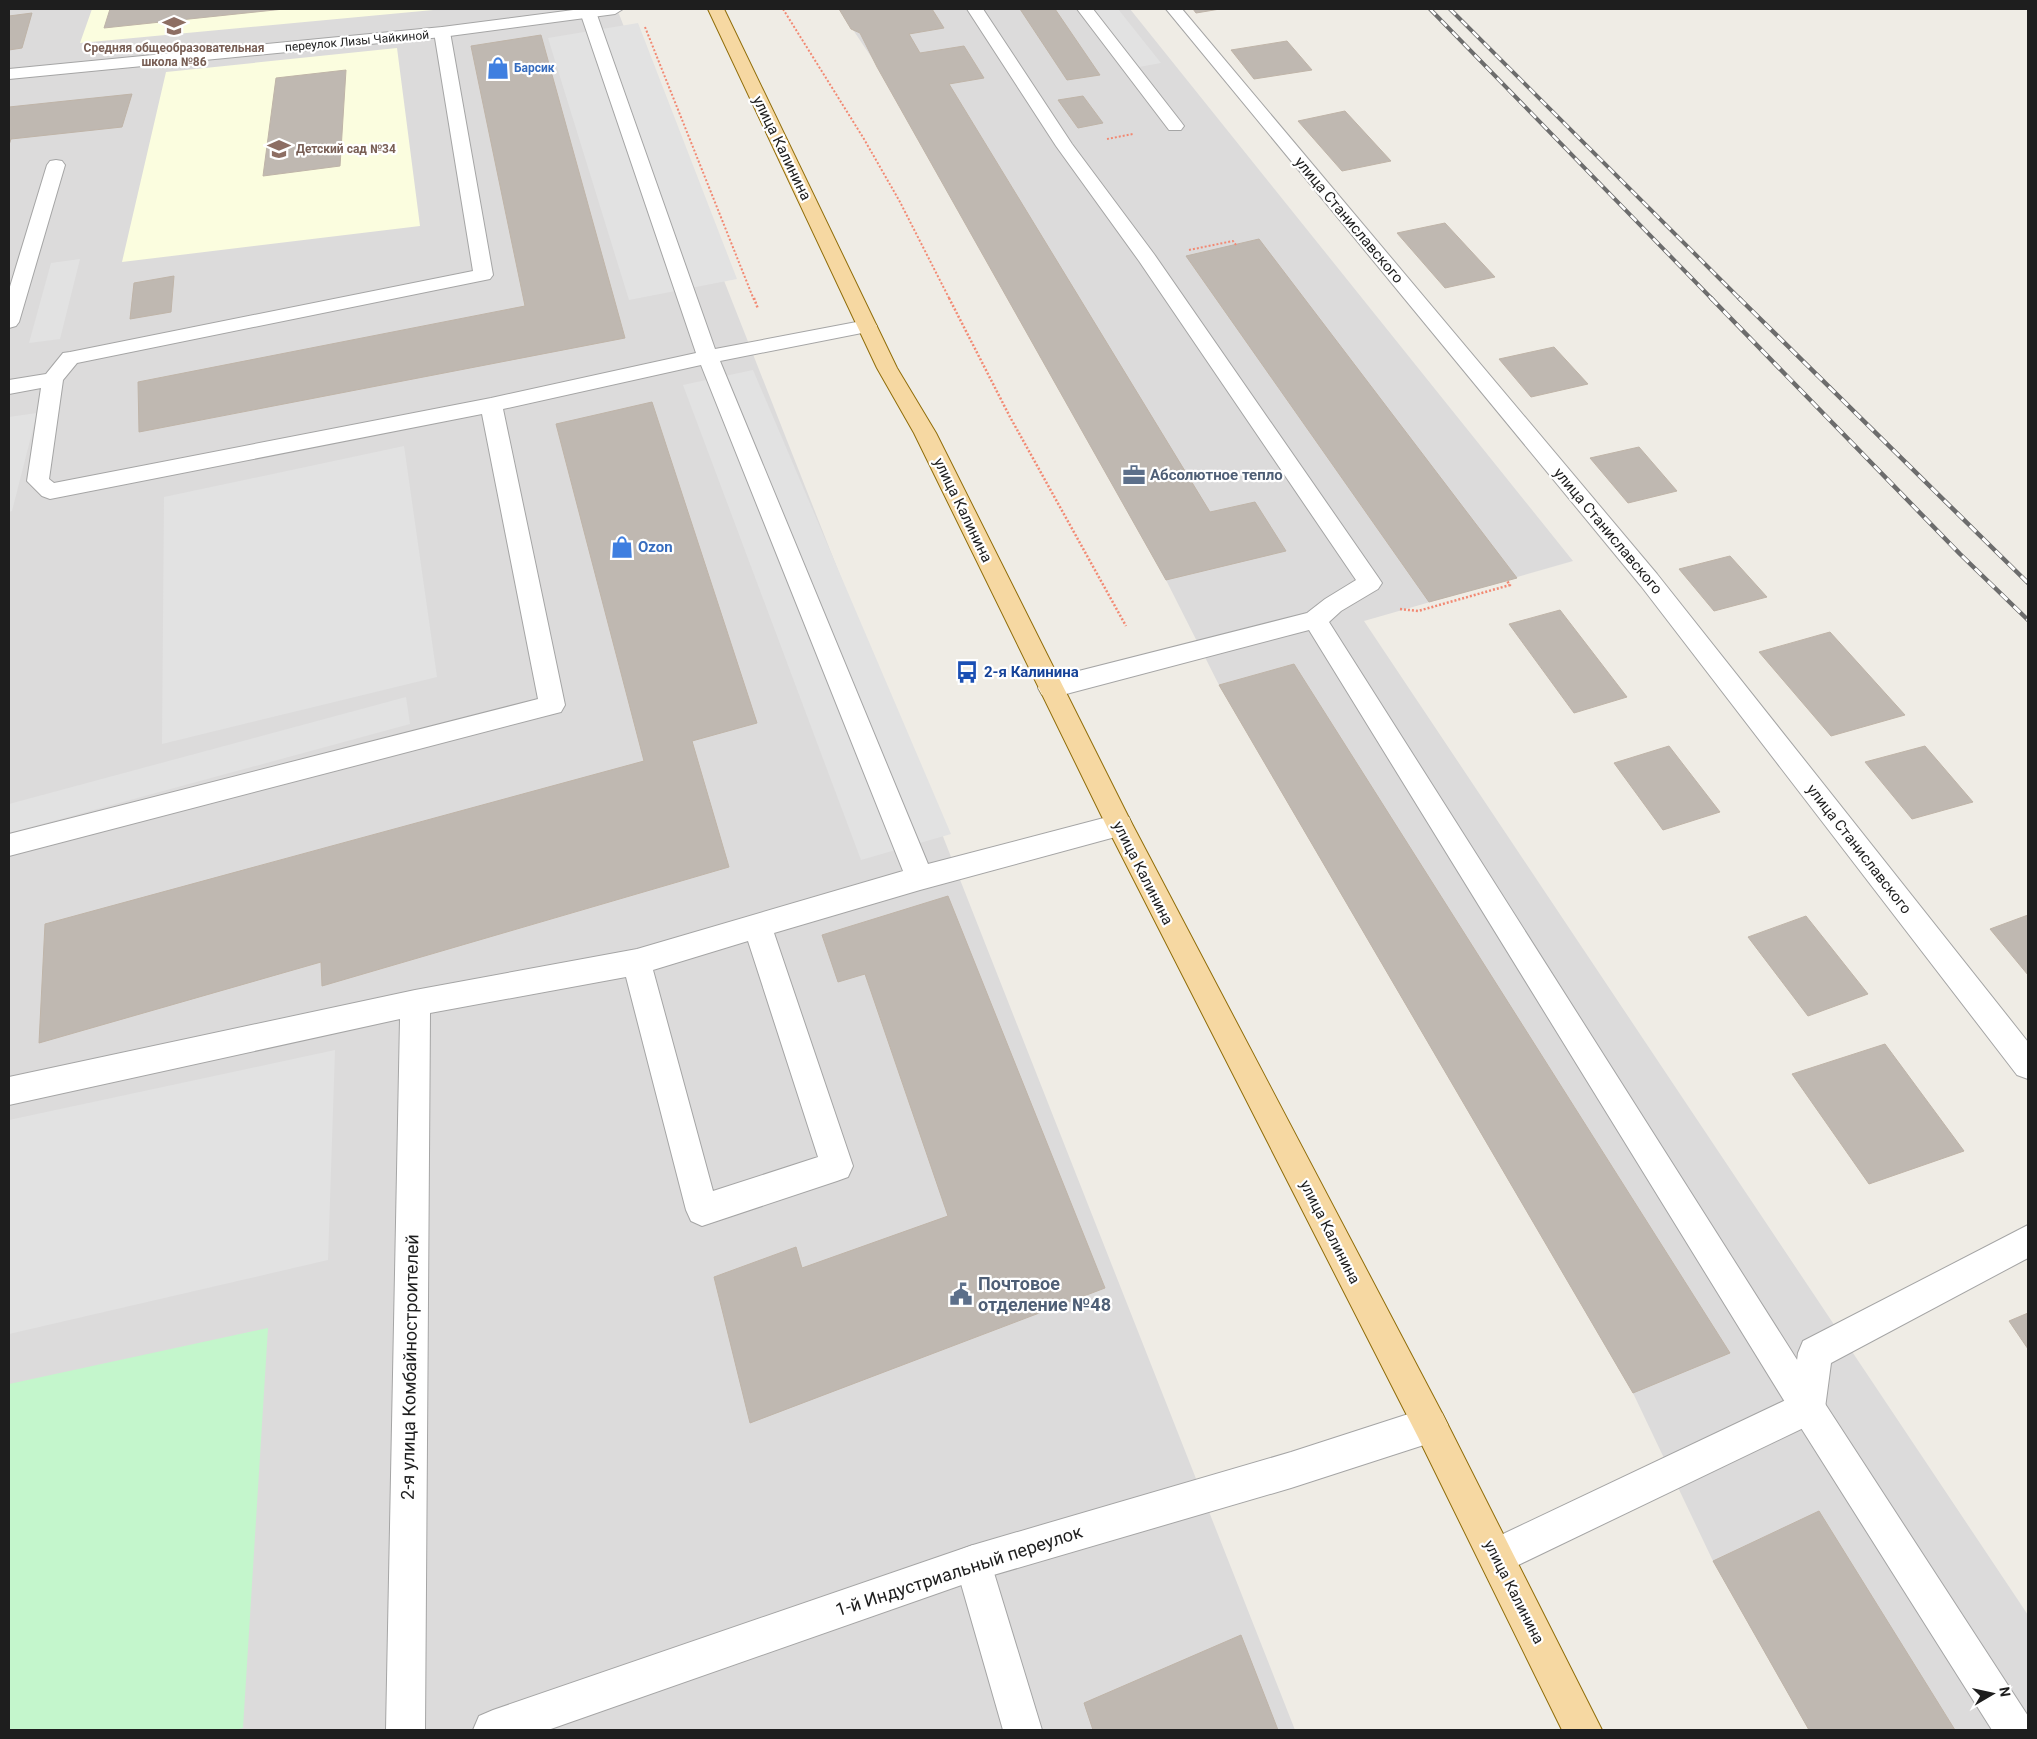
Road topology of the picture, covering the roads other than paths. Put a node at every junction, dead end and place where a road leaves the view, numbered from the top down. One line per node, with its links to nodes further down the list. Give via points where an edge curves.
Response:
1 (614, 9): 6 (street, переулок Лизы Чайкиной)
2 (716, 9): 12 (main road, улица Калинина)
3 (975, 9): 17 (street, via 1065,146 1153,266 1370,583 1333,604)
4 (1085, 9): 9 (street)
5 (1174, 9): 25 (street, улица Станиславского, via 1649,580)
6 (588, 12): 7 (street, переулок Лизы Чайкиной); 13 (street)
7 (442, 32): 8 (street, переулок Лизы Чайкиной); 14 (street, via 483,275 70,358)
8 (9, 74)
9 (1175, 126)
10 (56, 165): 11 (street)
11 (9, 322)
12 (867, 326): 13 (street); 18 (main road, улица Калинина, via 925,433)
13 (708, 357): 16 (street); 21 (street)
14 (53, 380): 15 (street); 16 (street, via 38,482 50,491)
15 (9, 388)
16 (491, 405): 20 (street, via 552,705)
17 (1315, 620): 18 (street); 28 (street)
18 (1051, 688): 19 (main road, улица Калинина)
19 (1118, 825): 21 (street); 29 (main road, улица Калинина)
20 (9, 845)
21 (920, 878): 22 (street)
22 (757, 925): 23 (street); 23 (street, via 837,1166 702,1210)
23 (637, 962): 24 (street)
24 (416, 1003): 26 (street); 32 (street, 2-я улица Комбайностроителей)
25 (2028, 1065)
26 (9, 1091)
27 (2028, 1241): 28 (street, via 1816,1353)
28 (1808, 1408): 30 (street); 36 (street)
29 (1430, 1425): 30 (main road, улица Калинина); 31 (street, 1-й Индустриальный переулок, via 1291,1470)
30 (1497, 1556): 35 (main road, улица Калинина)
31 (973, 1563): 33 (street, 1-й Индустриальный переулок); 34 (street)
32 (405, 1730)
33 (493, 1730)
34 (1023, 1730)
35 (1584, 1730)
36 (2014, 1730)

